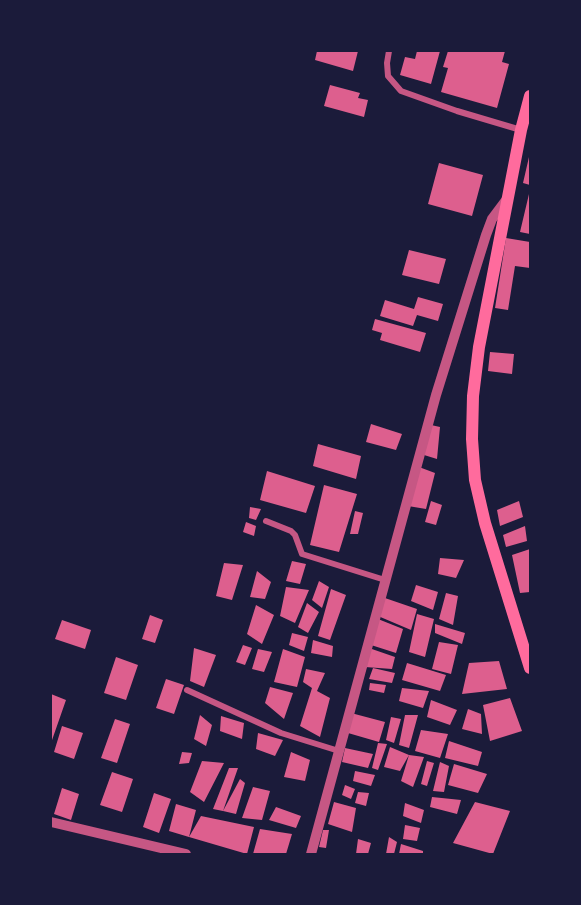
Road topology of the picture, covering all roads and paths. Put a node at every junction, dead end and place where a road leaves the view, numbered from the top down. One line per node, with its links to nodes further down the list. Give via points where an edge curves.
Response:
1 (389, 51): 3 (street, via 388,76 401,91)
2 (530, 96): 3 (main road)
3 (521, 130): 4 (main road)
4 (509, 197): 6 (street, via 492,219 475,265); 7 (main road, via 479,347 472,439 475,480 485,523)
5 (266, 521): 6 (street, via 291,531 302,554)
6 (385, 580): 9 (street)
7 (530, 668)
8 (187, 690): 9 (street, via 281,733)
9 (339, 751): 12 (street)
10 (51, 822): 11 (street)
11 (186, 854)
12 (311, 854)

